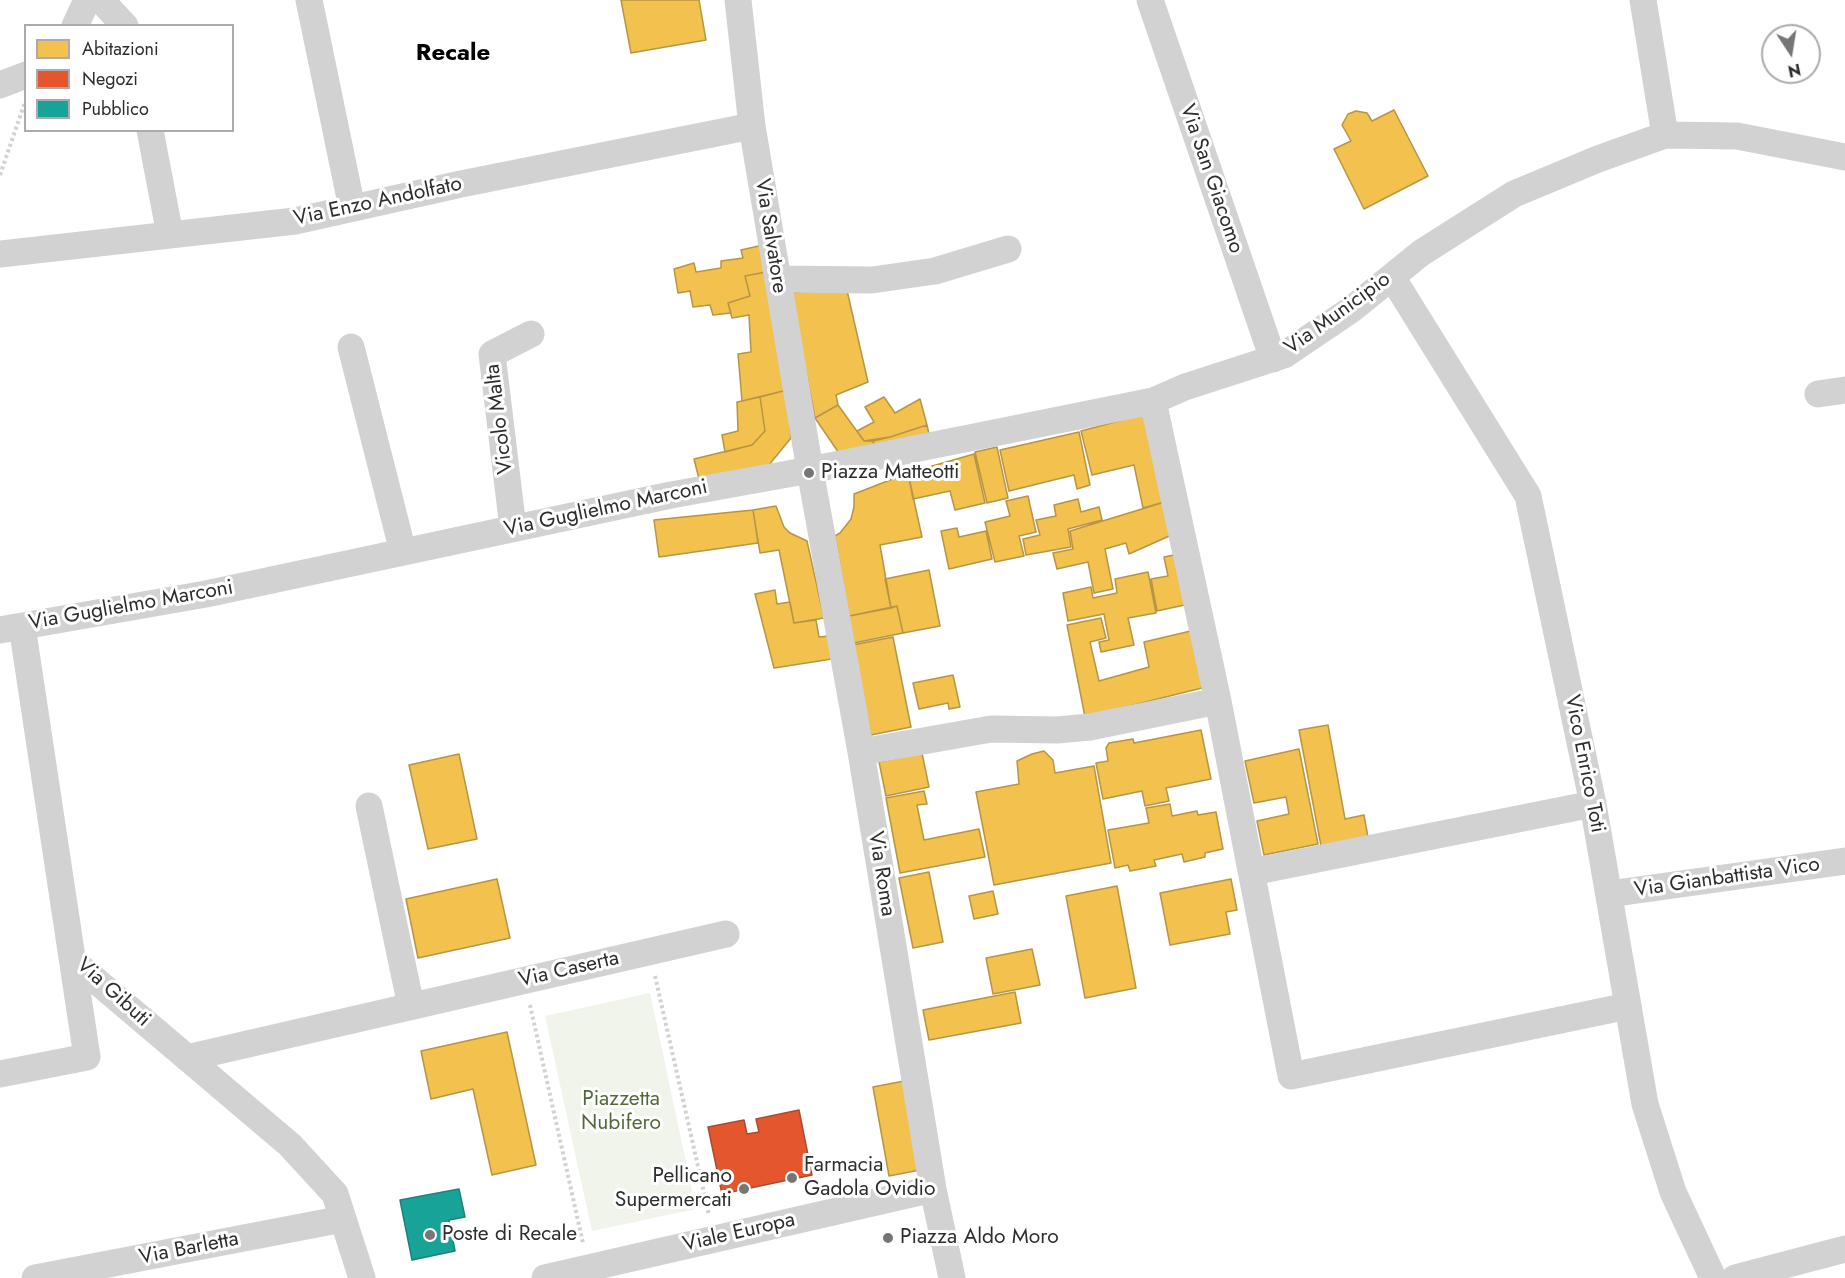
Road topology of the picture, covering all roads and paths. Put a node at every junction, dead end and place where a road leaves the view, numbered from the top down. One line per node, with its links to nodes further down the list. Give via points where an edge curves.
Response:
1 (87, 0): 7 (street)
2 (101, 0): 8 (street)
3 (309, 0): 17 (street)
4 (738, 0): 12 (street, Via Salvatore)
5 (1150, 0): 25 (street, Via San Giacomo)
6 (1643, 0): 14 (street)
7 (76, 24)
8 (123, 24)
9 (24, 76): 10 (street)
10 (0, 85)
11 (24, 108): 16 (path)
12 (752, 126): 17 (street, Via Enzo Andolfato); 22 (street, Via Salvatore)
13 (150, 132): 18 (street)
14 (1665, 135): 15 (street, Via Municipio, via 1737,136); 21 (street, Via Municipio, via 1514,194 1421,253)
15 (1845, 157)
16 (0, 175)
17 (352, 208): 18 (street, Via Enzo Andolfato, via 295,221)
18 (170, 235): 20 (street, Via Enzo Andolfato)
19 (1008, 249): 22 (street, via 935,271 872,280)
20 (0, 254)
21 (1392, 277): 25 (street, Via Municipio, via 1352,309); 35 (street, Vico Enrico Toti, via 1528,496)
22 (778, 279): 29 (street, Via Salvatore)
23 (531, 334): 30 (street, Vicolo Malta, via 492,354)
24 (351, 347): 31 (street)
25 (1273, 359): 28 (street, Via Municipio)
26 (1845, 390): 27 (street)
27 (1818, 394)
28 (1153, 401): 29 (street, Via Municipio); 33 (street)
29 (810, 470): 30 (street, Via Guglielmo Marconi); 34 (street, Via Roma)
30 (513, 528): 31 (street, Via Guglielmo Marconi)
31 (403, 552): 32 (street, Via Guglielmo Marconi, via 206,594)
32 (11, 628): 42 (street, Via Gibuti)
33 (1218, 701): 34 (street, via 1089,727 991,729); 38 (street)
34 (861, 752): 48 (street, Via Roma)
35 (1593, 804): 38 (street); 39 (street, Vico Enrico Toti)
36 (369, 806): 44 (street)
37 (1845, 861): 39 (street, Via Gianbattista Vico)
38 (1252, 872): 45 (street, via 1291,1076)
39 (1609, 894): 45 (street, Vico Enrico Toti)
40 (726, 934): 41 (street, Via Caserta)
41 (650, 952): 43 (street, Via Caserta); 50 (path)
42 (73, 961): 46 (street, Via Gibuti); 47 (street, via 87,1057)
43 (525, 980): 44 (street, Via Caserta); 52 (path)
44 (411, 1006): 46 (street, Via Caserta)
45 (1628, 1006): 58 (street, Vico Enrico Toti, via 1645,1104 1673,1192)
46 (187, 1058): 49 (street, Via Gibuti, via 290,1145 335,1194)
47 (0, 1074)
48 (933, 1189): 50 (street, Viale Europa); 57 (street, Via Roma)
49 (343, 1219): 53 (street, Via Barletta); 55 (street, Via Gibuti)
50 (714, 1239): 52 (street, Viale Europa)
51 (1845, 1249): 59 (street)
52 (588, 1268): 56 (street, Viale Europa)
53 (127, 1269): 54 (street, Via Barletta)
54 (35, 1278)
55 (362, 1278)
56 (545, 1278)
57 (952, 1278)
58 (1713, 1278)
59 (1735, 1278)

